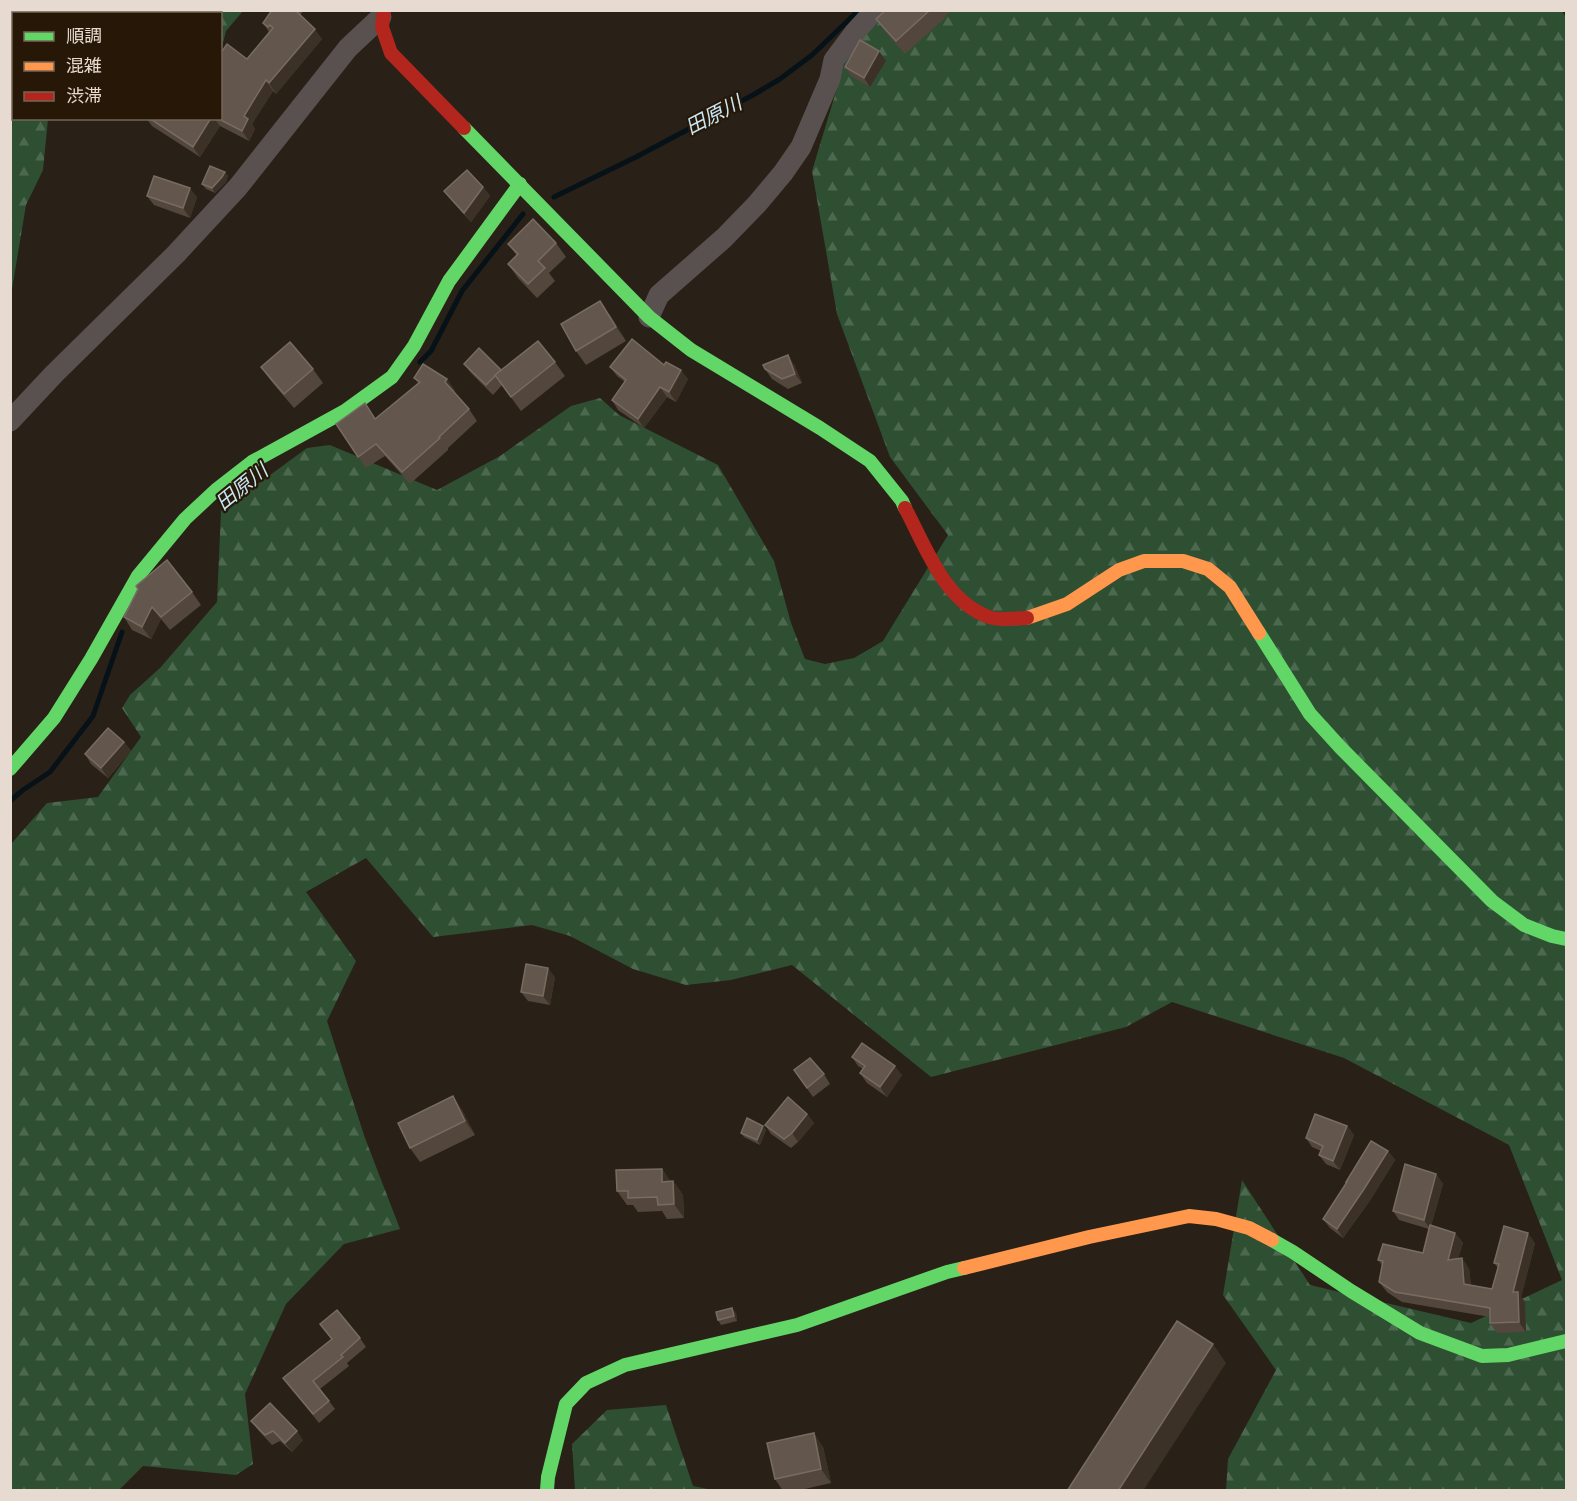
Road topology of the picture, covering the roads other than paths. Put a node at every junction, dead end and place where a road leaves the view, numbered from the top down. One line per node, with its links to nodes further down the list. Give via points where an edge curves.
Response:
1 (875, 10): 4 (street, via 834,60 801,147 783,173 724,238 659,295)
2 (383, 14): 3 (street, via 383,35 391,53); 5 (street, via 348,48 238,187)
3 (520, 184): 4 (street); 6 (street, via 449,281 414,346 392,377 345,411 252,462 185,519 138,576 54,718)
4 (649, 316): 7 (street, via 691,350 870,461 902,501 950,589 966,605 992,618 1027,618 1067,604 1119,570 1144,561 1183,561 1208,569 1230,587 1310,714 1340,747 1492,901 1524,926)
5 (10, 421)
6 (10, 769)
7 (1566, 939)
8 (1566, 1341): 9 (street, via 1508,1355 1482,1356 1420,1333 1249,1228 1189,1216 947,1272 797,1325 625,1365 586,1383 566,1404)
9 (547, 1491)

